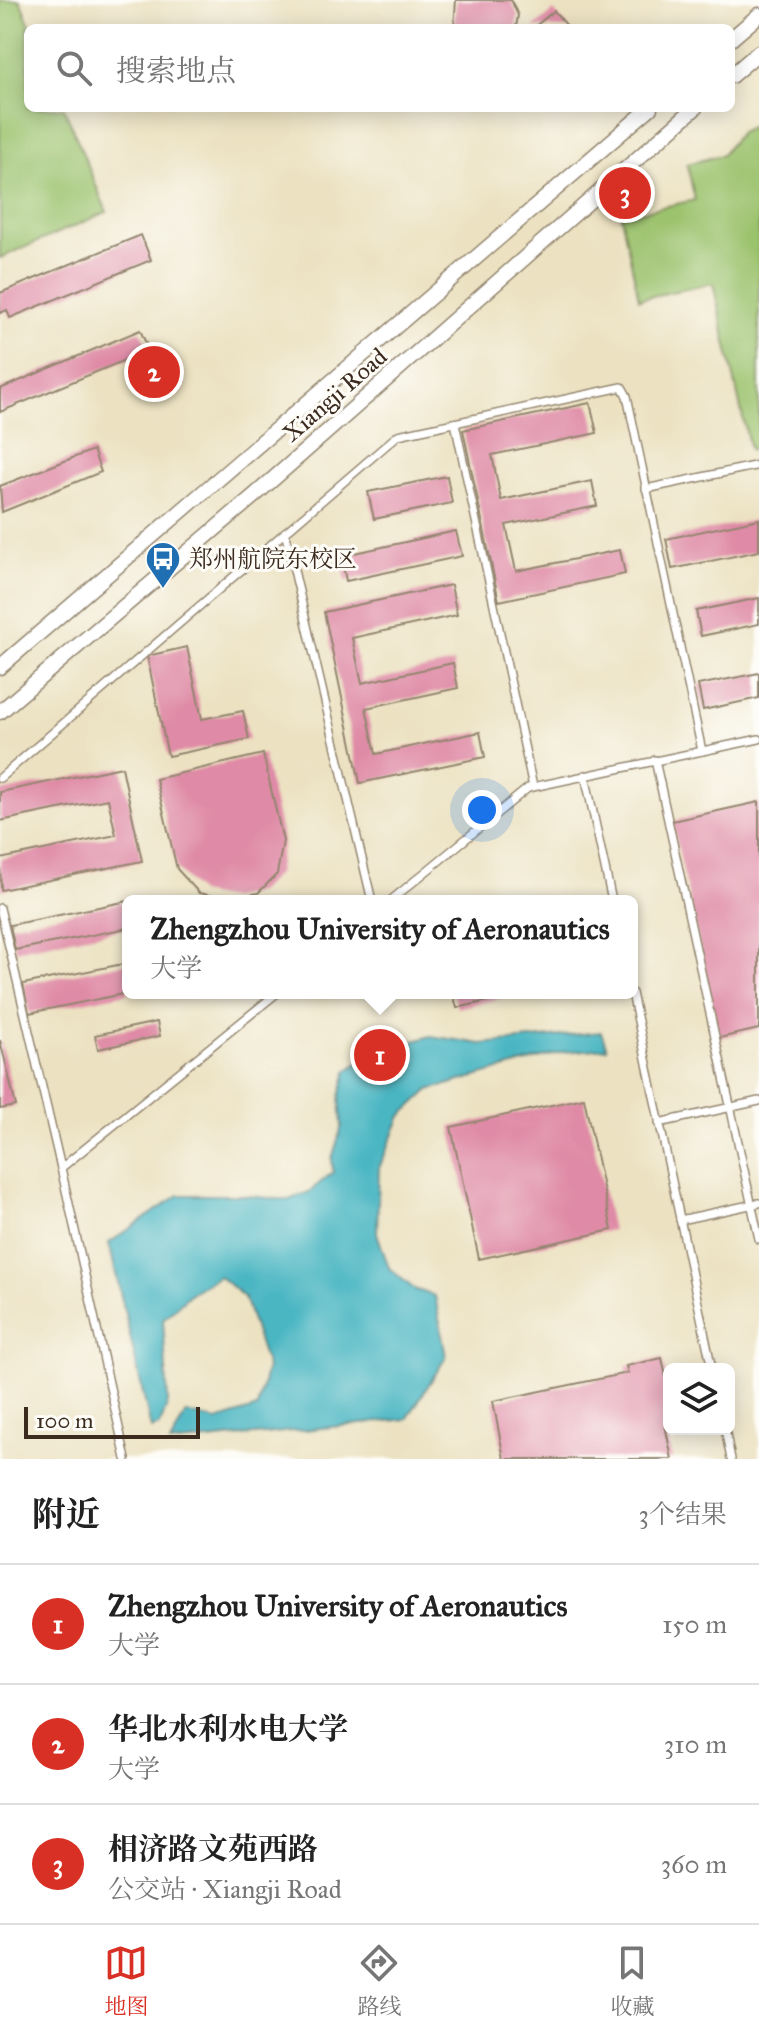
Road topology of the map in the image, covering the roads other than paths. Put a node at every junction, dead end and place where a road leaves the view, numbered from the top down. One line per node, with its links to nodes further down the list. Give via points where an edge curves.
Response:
1 (759, 15): 2 (street)
2 (735, 36)
3 (759, 52): 4 (street)
4 (735, 73)
5 (645, 112): 11 (street, Xiangji Road)
6 (690, 112): 12 (street, Xiangji Road)
7 (455, 423): 9 (lane, via 622,387); 10 (lane, via 398,435); 18 (lane)
8 (759, 465): 9 (lane)
9 (646, 489): 14 (lane)
10 (285, 532): 17 (lane); 19 (lane)
11 (0, 667)
12 (0, 712)
13 (759, 739): 14 (lane)
14 (702, 751): 15 (lane)
15 (655, 760): 16 (lane); 26 (lane)
16 (585, 775): 18 (lane); 21 (lane)
17 (0, 778)
18 (533, 787): 20 (lane)
19 (371, 895)
20 (397, 895)
21 (611, 895)
22 (0, 908): 28 (lane)
23 (270, 999): 28 (lane)
24 (633, 999): 27 (lane)
25 (759, 1101): 26 (lane)
26 (730, 1107): 27 (lane); 29 (lane)
27 (659, 1123): 30 (lane)
28 (61, 1168): 34 (lane)
29 (755, 1204): 30 (lane); 31 (lane)
30 (680, 1220): 32 (lane)
31 (759, 1239)
32 (711, 1363)
33 (726, 1435): 35 (lane)
34 (126, 1459)
35 (731, 1459)

